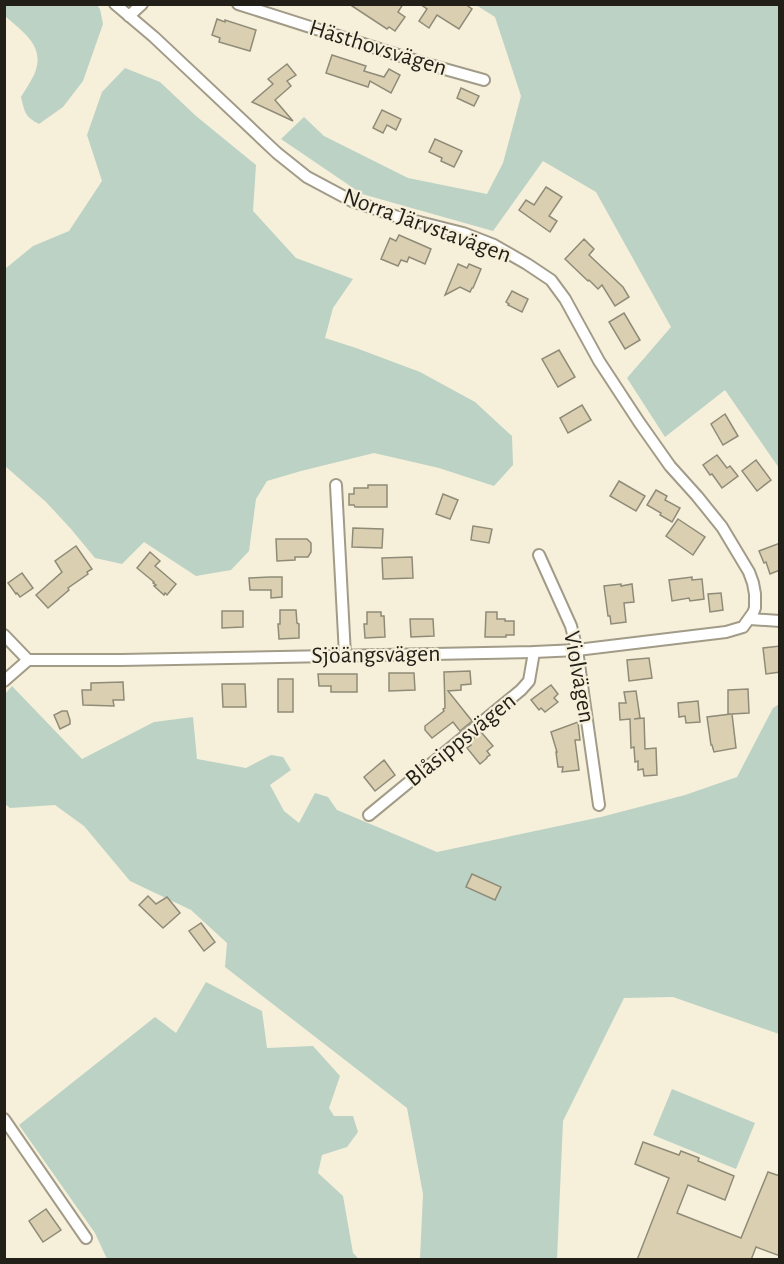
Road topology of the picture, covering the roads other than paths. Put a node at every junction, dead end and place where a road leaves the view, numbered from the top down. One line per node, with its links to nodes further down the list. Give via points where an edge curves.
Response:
1 (116, 4): 4 (street, Norra Järvstavägen)
2 (142, 4): 4 (street)
3 (238, 4): 5 (street, Hästhovsvägen)
4 (129, 16): 8 (street, Norra Järvstavägen, via 307,177 352,201 494,244 551,280 639,422 735,548 753,583 755,608)
5 (484, 80)
6 (336, 485): 13 (street)
7 (539, 555): 11 (street, Violvägen, via 571,626)
8 (750, 619): 9 (street); 11 (street, Sjöängsvägen, via 743,627 726,632)
9 (780, 621)
10 (4, 635): 14 (street)
11 (577, 650): 12 (street, Sjöängsvägen); 16 (street, Violvägen)
12 (534, 652): 13 (street, Sjöängsvägen); 17 (street, Blåsippsvägen, via 529,681 521,690)
13 (345, 655): 14 (street, Sjöängsvägen)
14 (28, 660): 15 (street)
15 (4, 681)
16 (599, 805)
17 (369, 815)
18 (4, 1119): 19 (street)
19 (87, 1238)

